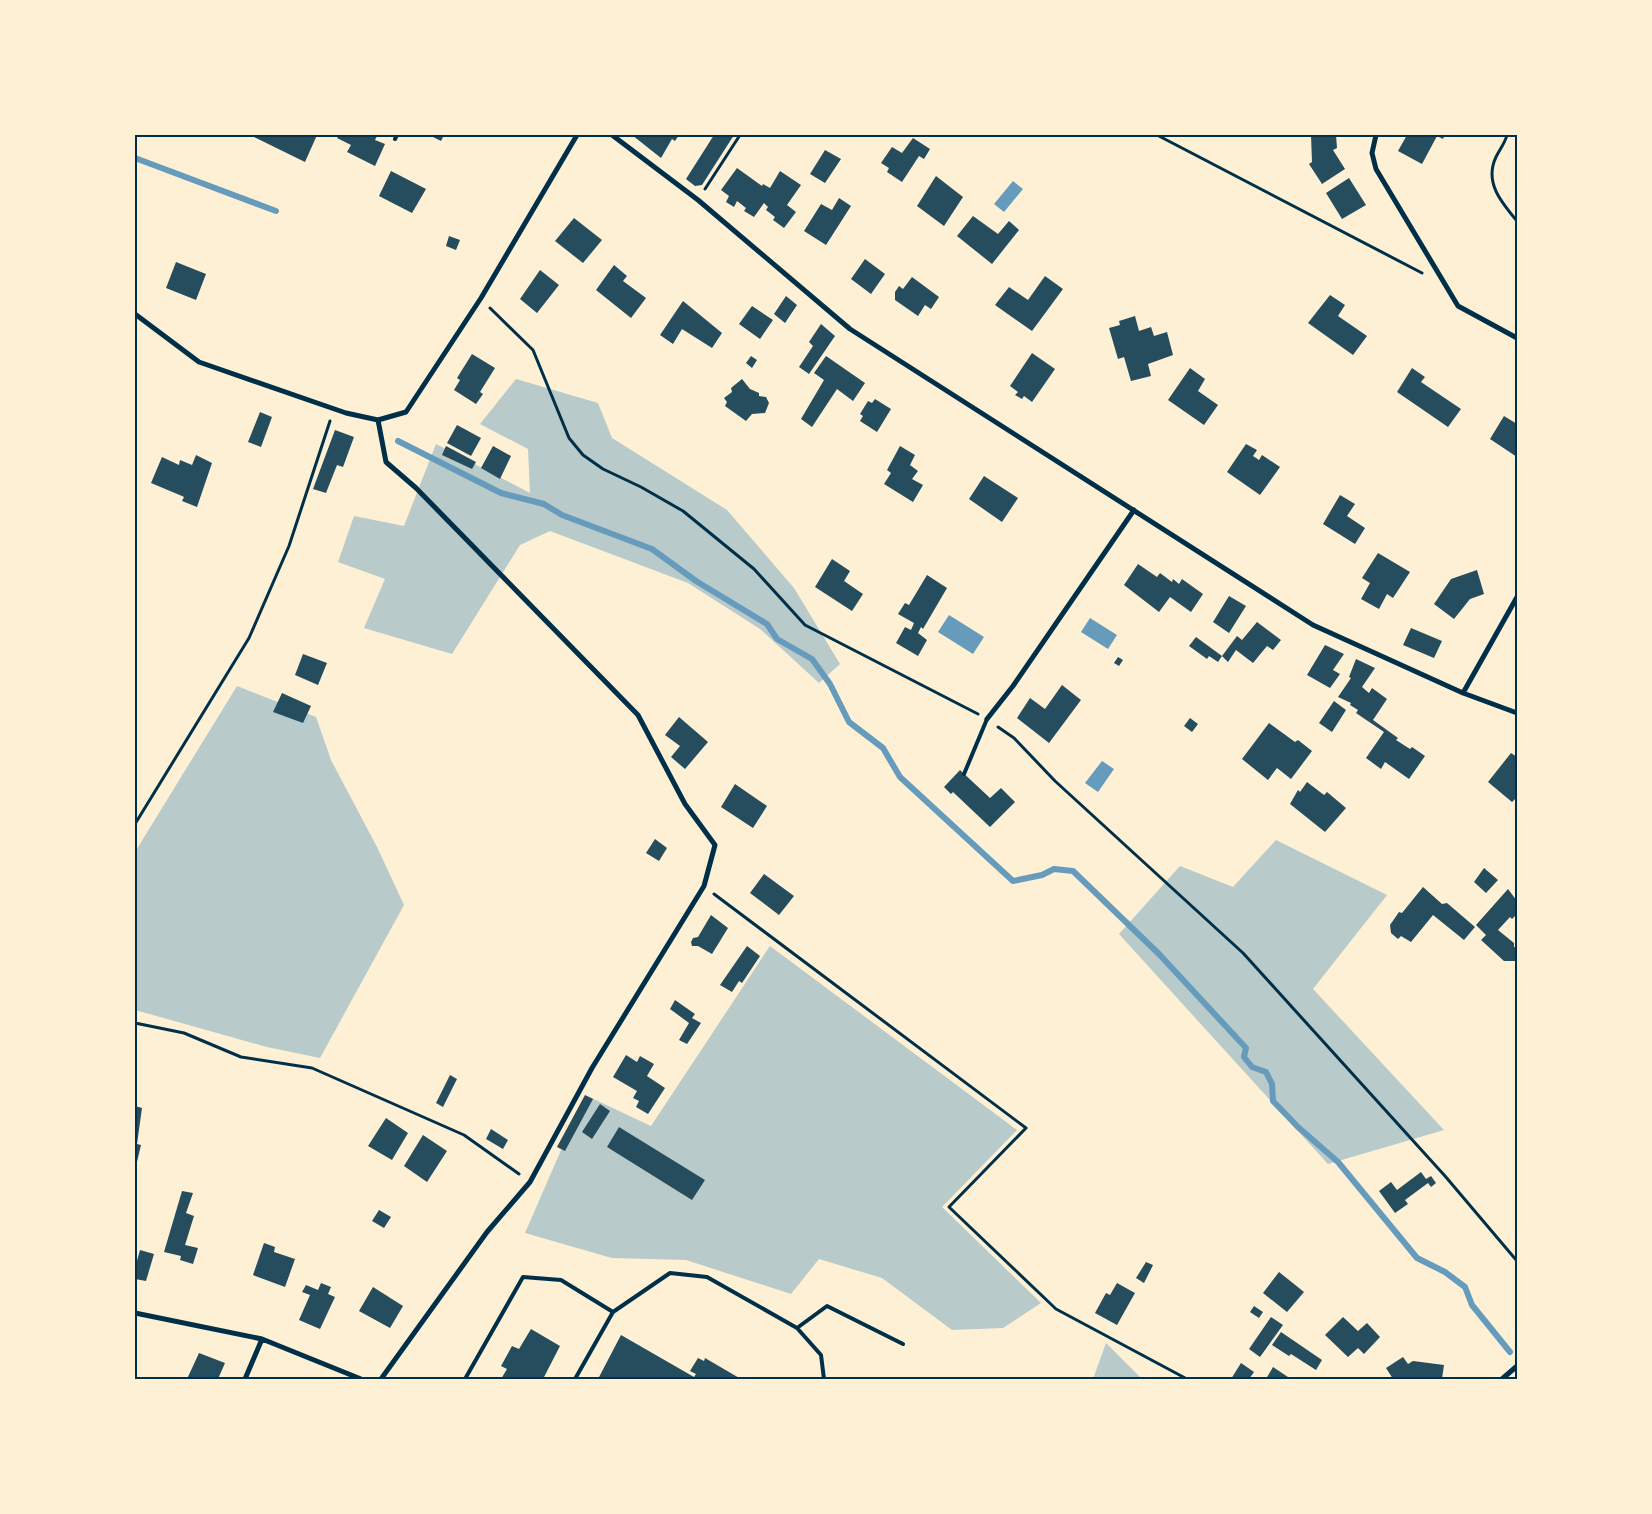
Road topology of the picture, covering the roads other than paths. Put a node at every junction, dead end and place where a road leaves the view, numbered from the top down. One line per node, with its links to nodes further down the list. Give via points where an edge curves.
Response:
1 (577, 135): 6 (street, via 481,298 406,412)
2 (612, 135): 7 (street, via 698,200 850,328)
3 (1376, 135): 5 (street, via 1372,153 1376,169 1458,306)
4 (135, 314): 6 (street, via 199,362 334,409)
5 (1517, 338)
6 (378, 420): 21 (street, via 386,462 416,488 638,715 685,804 715,844 704,886 592,1068 530,1182 487,1232)
7 (1134, 510): 9 (street, via 1313,625); 11 (street)
8 (1517, 597): 9 (street)
9 (1463, 693): 10 (street)
10 (1517, 714)
11 (987, 719): 12 (lane)
12 (964, 774)
13 (614, 1312): 15 (lane, via 670,1273 707,1277); 22 (lane, via 560,1280 523,1277); 23 (lane)
14 (135, 1313): 16 (street)
15 (797, 1328): 17 (lane, via 827,1306); 24 (lane, via 821,1355)
16 (262, 1339): 19 (street); 20 (street)
17 (903, 1344)
18 (1517, 1366): 25 (street)
19 (245, 1379)
20 (362, 1379)
21 (381, 1379)
22 (464, 1379)
23 (575, 1379)
24 (824, 1379)
25 (1502, 1379)

